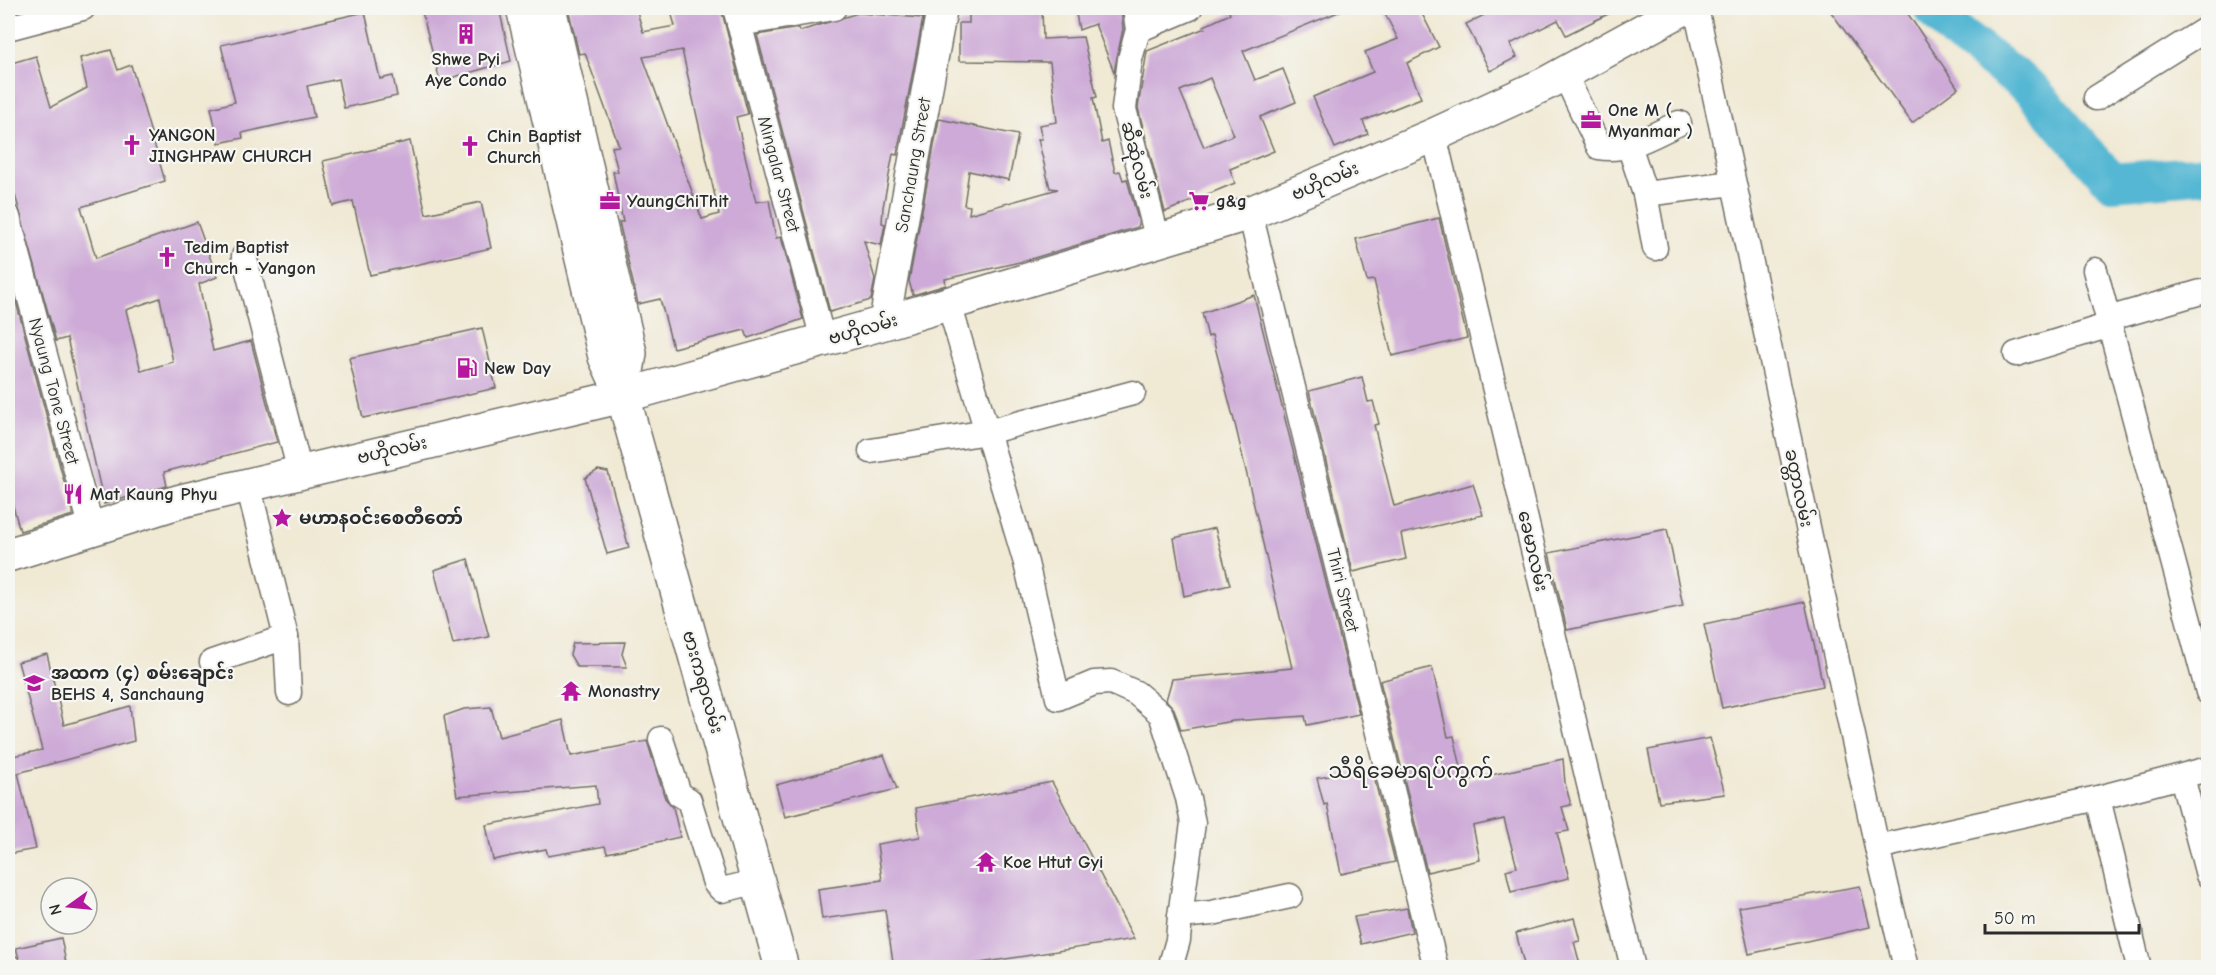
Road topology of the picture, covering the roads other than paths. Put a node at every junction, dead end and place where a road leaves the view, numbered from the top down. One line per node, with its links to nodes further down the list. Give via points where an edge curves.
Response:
1 (83, 8): 13 (street)
2 (522, 8): 35 (main road, ဗားကရာလမ်း, via 605,357)
3 (549, 8): 35 (main road, ဗားကရာလမ်း, via 630,353)
4 (834, 8): 11 (street)
5 (942, 8): 31 (street, Sanchaung Street)
6 (1190, 8): 12 (street)
7 (1684, 8): 15 (main road, ဗဟိုလမ်း)
8 (1696, 8): 20 (street, ခတ္တာလမ်း)
9 (2207, 8): 10 (street)
10 (2208, 12)
11 (737, 16): 32 (street, Mingalar Street)
12 (1137, 19): 24 (street, ဆီဆုံလမ်း, via 1124,109)
13 (8, 28)
14 (2208, 28): 16 (street)
15 (1564, 73): 18 (main road, ဗဟိုလမ်း); 19 (street, via 1599,147)
16 (2096, 98)
17 (1679, 123): 19 (street)
18 (1434, 135): 22 (main road, ဗဟိုလမ်း); 59 (street, ခေမာလမ်း)
19 (1629, 145): 21 (street)
20 (1733, 183): 21 (street); 51 (street, ခတ္တာလမ်း)
21 (1645, 194): 25 (street)
22 (1250, 213): 24 (main road, ဗဟိုလမ်း); 58 (street, Thiri Street)
23 (8, 217): 40 (street, Nyaung Tone Street)
24 (1158, 241): 29 (main road, ဗဟိုလမ်း)
25 (1655, 248)
26 (244, 256): 38 (street)
27 (2095, 270): 30 (street)
28 (2201, 292): 30 (street)
29 (948, 304): 31 (main road, ဗဟိုလမ်း); 36 (street)
30 (2109, 322): 33 (street); 44 (street)
31 (884, 323): 32 (main road, ဗဟိုလမ်း)
32 (823, 340): 35 (main road, ဗဟိုလမ်း)
33 (2016, 354)
34 (1133, 393): 36 (street)
35 (623, 396): 38 (main road, ဗဟိုလမ်း); 53 (main road, ဗားကရာလမ်း)
36 (987, 432): 37 (street); 55 (street, via 1026,563 1058,698 1094,683 1111,682 1136,693 1161,714 1192,823)
37 (871, 451)
38 (300, 472): 39 (main road, ဗဟိုလမ်း)
39 (248, 485): 40 (main road, ဗဟိုလမ်း, via 181,501); 42 (street)
40 (92, 530): 41 (main road, ဗဟိုလမ်း)
41 (8, 555)
42 (286, 637): 43 (street); 45 (street)
43 (212, 662)
44 (2208, 692)
45 (289, 693)
46 (661, 739): 53 (street, via 679,794 689,800 715,883 722,890)
47 (2208, 769): 48 (street)
48 (2182, 777): 49 (street); 50 (street)
49 (2098, 798): 51 (street); 61 (street)
50 (2203, 834): 52 (street)
51 (1877, 847): 60 (street, ခတ္တာလမ်း)
52 (2208, 875)
53 (759, 881): 56 (main road, ဗားကရာလမ်း)
54 (1290, 896): 55 (street)
55 (1180, 916): 57 (street)
56 (783, 968)
57 (1170, 968)
58 (1436, 968)
59 (1633, 968)
60 (1906, 968)
61 (2139, 968)

